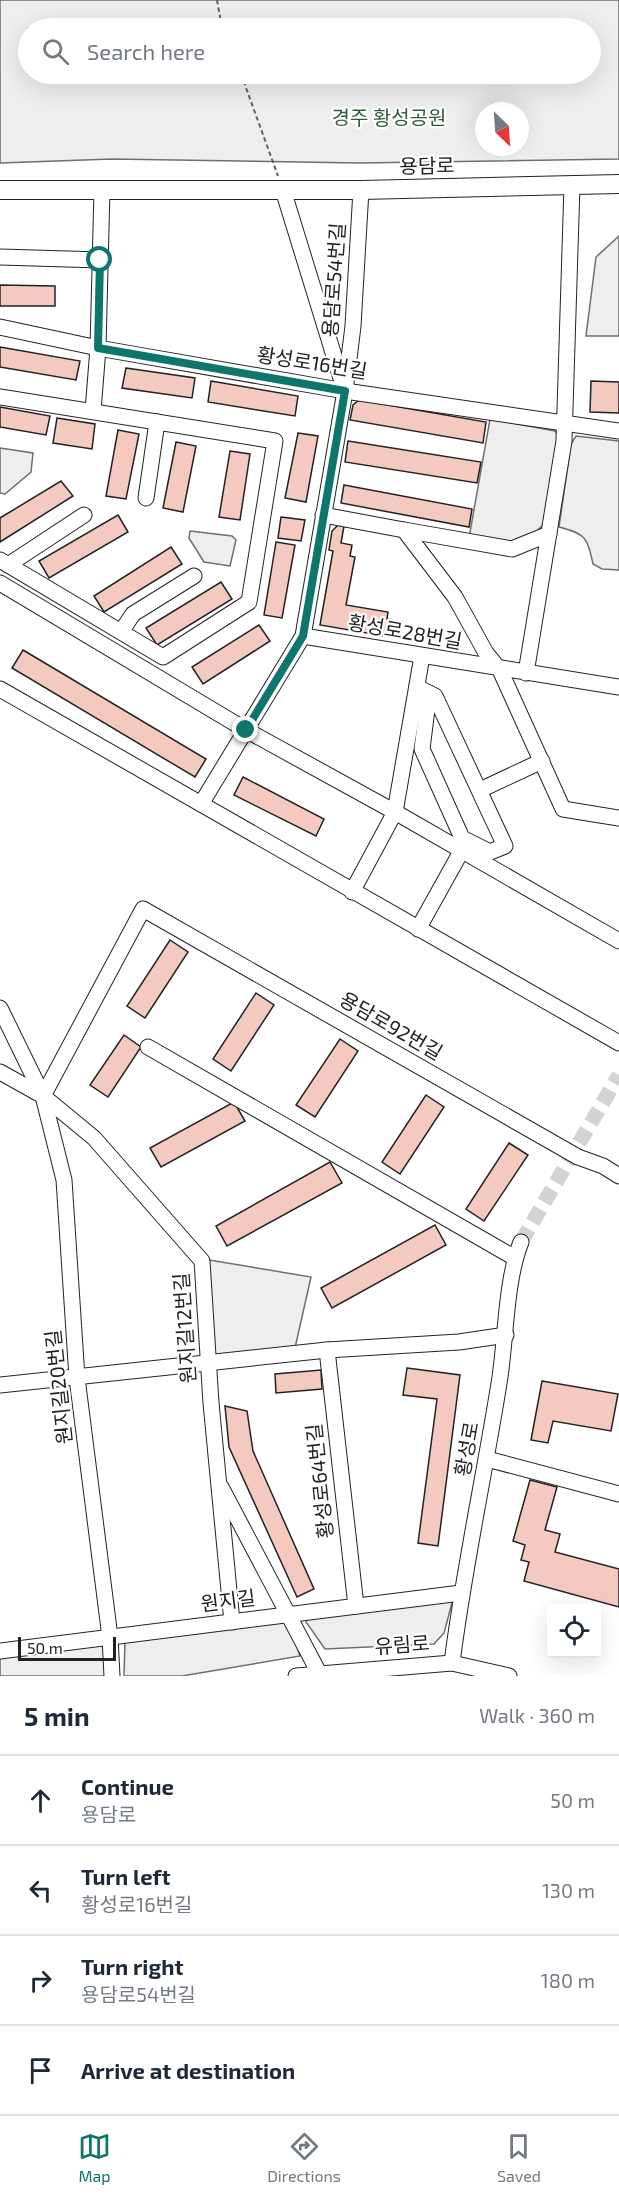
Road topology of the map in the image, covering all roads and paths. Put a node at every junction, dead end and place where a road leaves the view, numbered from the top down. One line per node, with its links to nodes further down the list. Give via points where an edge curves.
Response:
1 (217, 0): 2 (path)
2 (220, 18)
3 (245, 84): 8 (path)
4 (619, 184): 5 (main road, 용담로)
5 (572, 185): 9 (main road, 용담로); 18 (street)
6 (102, 189): 7 (main road, 용담로); 8 (main road, 용담로); 11 (street)
7 (0, 190)
8 (283, 190): 9 (main road, 용담로); 14 (street)
9 (361, 190): 14 (street, 용담로54번길)
10 (0, 257): 11 (street)
11 (100, 260): 13 (street)
12 (0, 327): 13 (street, 황성로16번길)
13 (98, 348): 14 (street, 황성로16번길); 16 (street)
14 (345, 391): 18 (street, 황성로16번길); 22 (street, 용담로54번길)
15 (0, 397): 16 (street)
16 (93, 411): 17 (street)
17 (158, 422): 20 (street); 28 (street, via 275,441 249,602 163,657)
18 (566, 422): 19 (street, 황성로16번길); 24 (street)
19 (619, 431)
20 (146, 498)
21 (84, 515): 25 (street)
22 (323, 515): 23 (street); 29 (street, 용담로54번길)
23 (404, 530): 24 (street, via 512,549); 31 (street, via 455,597)
24 (549, 534): 32 (street)
25 (4, 562): 28 (street)
26 (194, 576): 28 (street, via 133,614)
27 (0, 583): 36 (street)
28 (121, 632)
29 (303, 636): 30 (street, 황성로28번길); 36 (street, 용담로54번길)
30 (422, 656): 31 (street, 황성로28번길); 35 (street)
31 (500, 670): 32 (street, 황성로28번길); 37 (street)
32 (526, 673): 33 (street, 황성로28번길)
33 (619, 687)
34 (0, 689): 39 (street)
35 (423, 690): 38 (street, via 435,696); 38 (street, via 422,749 462,838 490,852 505,846); 40 (street)
36 (246, 730): 39 (street, 용담로54번길); 40 (street)
37 (542, 761): 38 (street); 41 (street, via 563,809)
38 (480, 790)
39 (201, 804): 43 (street)
40 (395, 812): 42 (street); 43 (street)
41 (619, 818)
42 (462, 850): 44 (street); 45 (street)
43 (352, 892): 44 (street)
44 (418, 929): 47 (street)
45 (619, 941)
46 (0, 1008): 50 (street, 원지길12번길)
47 (619, 1043)
48 (148, 1047): 53 (street)
49 (0, 1072): 50 (street, 원지길12번길)
50 (43, 1096): 51 (street, 용담로92번길, via 143,909 578,1157); 56 (street, 원지길12번길, via 94,1138 201,1261); 57 (street, 원지길20번길, via 64,1180)
51 (619, 1176)
52 (521, 1242): 53 (street, 황성로)
53 (514, 1258): 54 (street, 황성로)
54 (507, 1335): 55 (street); 59 (street, 황성로)
55 (327, 1350): 56 (street); 63 (street, 황성로64번길)
56 (207, 1362): 57 (street); 60 (street, 원지길12번길)
57 (77, 1378): 58 (street); 66 (street, 원지길20번길)
58 (0, 1384)
59 (487, 1459): 61 (street); 62 (street, 황성로)
60 (217, 1479): 64 (street); 65 (street, 원지길12번길)
61 (619, 1494)
62 (461, 1593): 63 (street, 원지길); 68 (street, 황성로)
63 (356, 1606): 64 (street, 원지길)
64 (288, 1615): 65 (street, 원지길); 69 (street)
65 (232, 1622): 66 (street, 원지길)
66 (110, 1637): 67 (street, 원지길); 71 (street, 원지길20번길)
67 (0, 1651)
68 (452, 1663): 70 (street, 유림로); 73 (street, 유림로)
69 (319, 1673): 70 (street, 유림로); 72 (street, 유림로)
70 (342, 1674)
71 (112, 1676)
72 (296, 1676)
73 (509, 1676)

